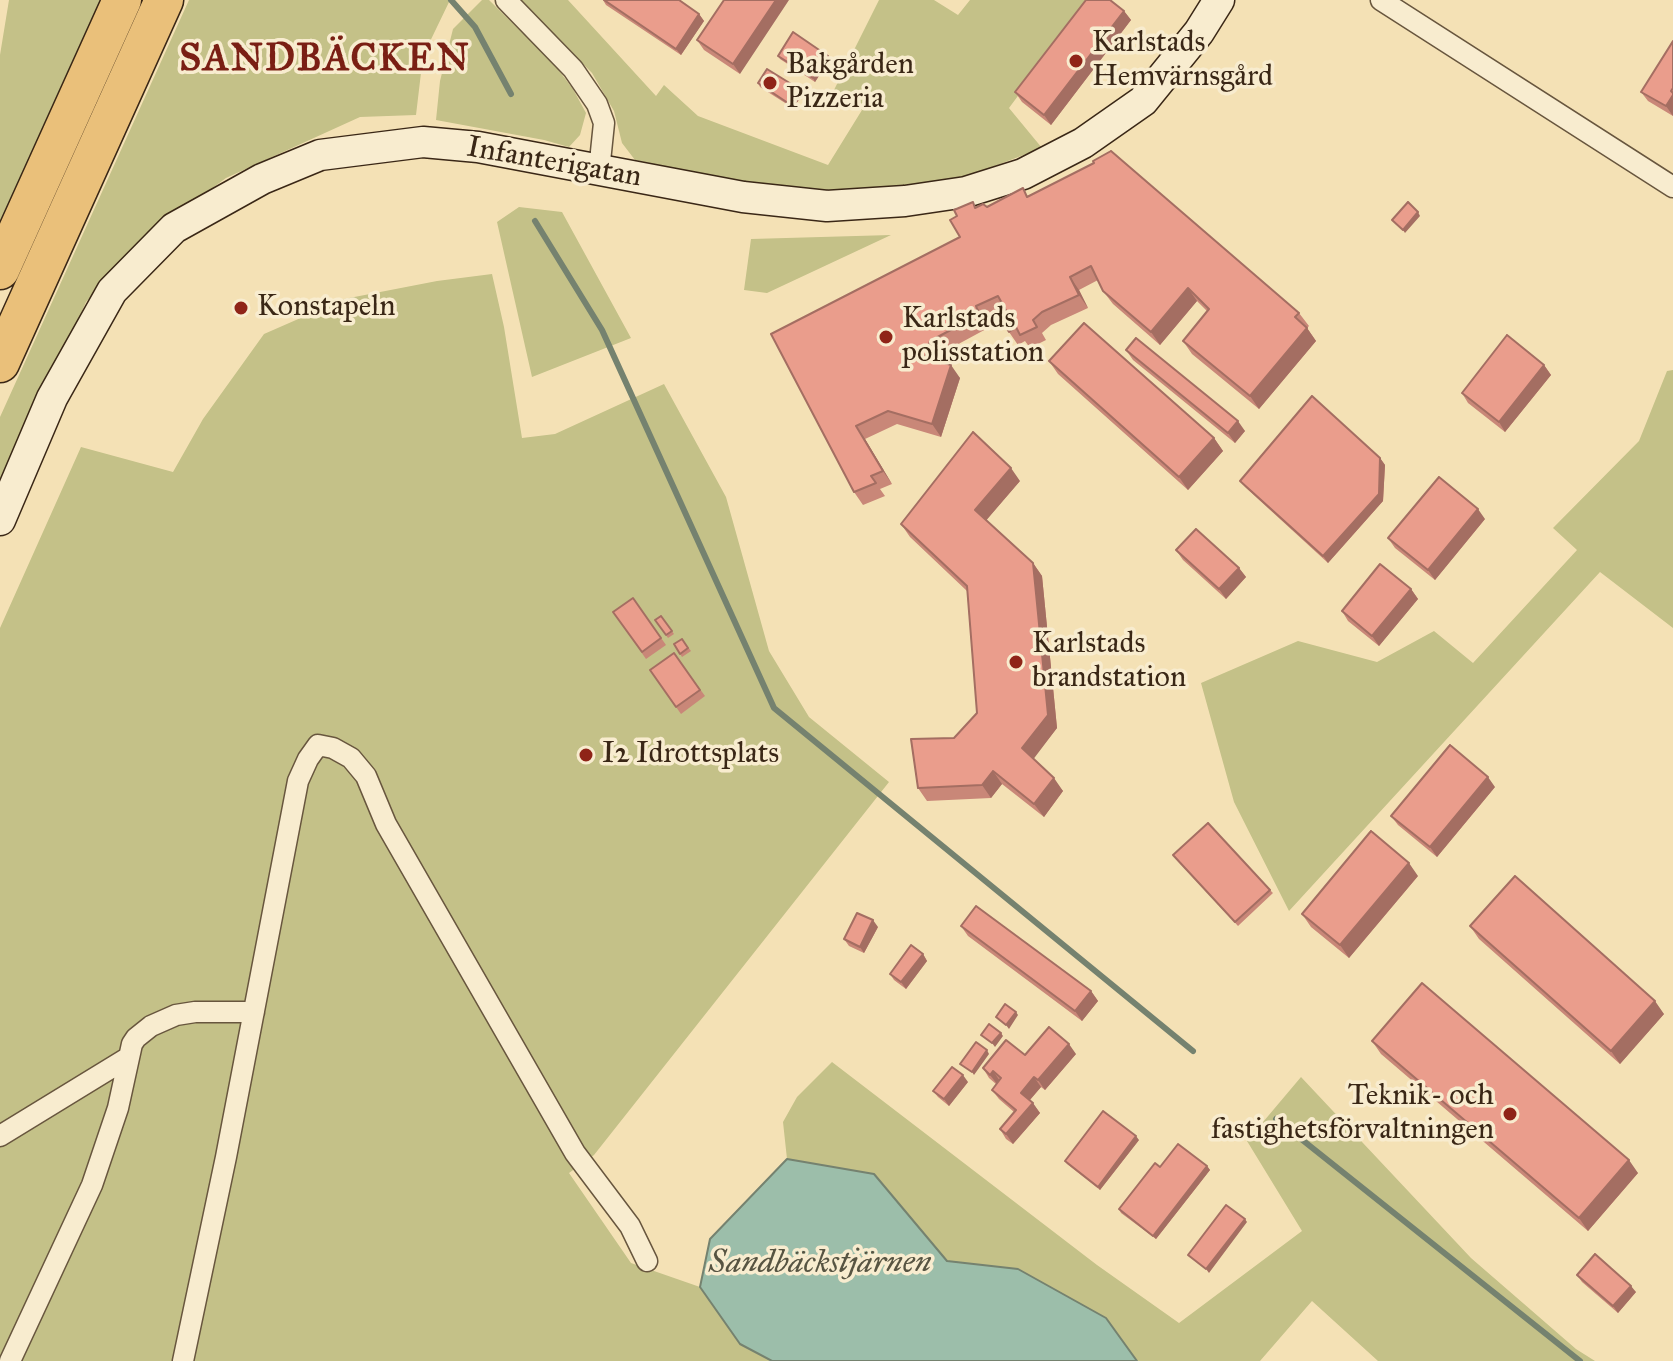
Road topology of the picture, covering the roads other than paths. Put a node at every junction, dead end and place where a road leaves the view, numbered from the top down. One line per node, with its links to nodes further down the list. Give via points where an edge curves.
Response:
1 (122, 0): 8 (highway)
2 (164, 0): 9 (highway)
3 (506, 0): 6 (street, via 573,69 597,104 604,123)
4 (1219, 0): 6 (street, Infanterigatan, via 1143,101 1023,174 966,192 827,206)
5 (1381, 0): 7 (street)
6 (599, 171): 10 (street, Infanterigatan, via 478,147 399,144 320,155 262,179 174,228 112,291 52,398)
7 (1673, 187)
8 (0, 270)
9 (0, 363)
10 (0, 520)
11 (254, 1012): 12 (street, via 195,1012 164,1019 136,1038); 14 (street, via 298,781 318,745 333,748 351,758 366,776 386,824 575,1153 630,1226); 16 (street)
12 (129, 1057): 13 (street); 15 (street, via 92,1185)
13 (0, 1136)
14 (647, 1261)
15 (10, 1361)
16 (183, 1361)

